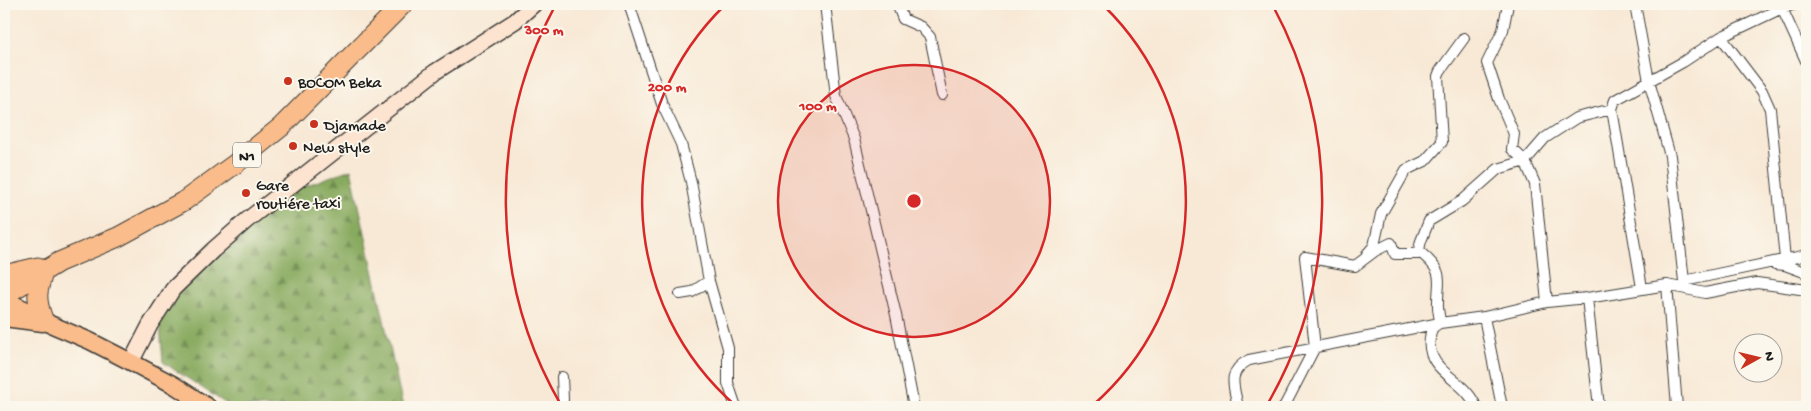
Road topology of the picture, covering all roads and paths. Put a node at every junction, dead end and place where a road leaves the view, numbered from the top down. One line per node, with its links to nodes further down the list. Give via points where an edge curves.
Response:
1 (403, 4): 22 (highway, N1, via 281,127 235,164 184,201 118,237)
2 (534, 4): 37 (street, via 515,21 435,72 213,250 173,289)
3 (628, 4): 25 (street, via 662,104 681,144)
4 (825, 4): 42 (street, via 836,96 854,139 896,315)
5 (897, 4): 14 (street, via 903,19 920,27 930,37)
6 (1508, 4): 16 (street, via 1503,30 1487,63 1498,99 1514,134 1512,149)
7 (1635, 4): 13 (street)
8 (1796, 4): 9 (street)
9 (1781, 6): 10 (street); 12 (street)
10 (1720, 37): 13 (street); 19 (street, via 1762,91 1770,109)
11 (1464, 38): 20 (street, via 1438,76 1442,142 1425,161 1406,170 1381,214 1374,246)
12 (1807, 63)
13 (1649, 81): 15 (street, via 1615,100); 21 (street, via 1670,156 1684,281)
14 (942, 95)
15 (1612, 109): 16 (street, via 1576,118 1545,138); 27 (street)
16 (1524, 161): 17 (street, via 1498,168 1462,201 1429,221); 32 (street, via 1535,184)
17 (1418, 254): 20 (street, via 1395,254 1391,243); 35 (street, via 1428,258 1440,277)
18 (1807, 255): 19 (street)
19 (1785, 260): 21 (street)
20 (1360, 262): 36 (street, via 1355,266 1305,257)
21 (1768, 263): 23 (street)
22 (51, 266): 24 (highway, N1); 31 (highway, N1); 34 (highway, via 37,290)
23 (1807, 273)
24 (4, 275)
25 (709, 281): 29 (street, via 692,292); 41 (street, via 728,348 728,383)
26 (1667, 285): 27 (street); 28 (street, via 1705,292 1757,283); 48 (street)
27 (1642, 288): 30 (street)
28 (1807, 290)
29 (680, 294)
30 (1587, 298): 32 (street); 47 (street)
31 (4, 302): 34 (main road)
32 (1547, 302): 33 (street)
33 (1484, 317): 35 (street); 46 (street)
34 (47, 322): 37 (main road)
35 (1440, 323): 36 (street); 45 (street, via 1431,330 1431,355 1435,363 1469,394)
36 (1315, 347): 43 (street, via 1249,360 1239,365 1233,377); 44 (street)
37 (131, 362): 39 (main road)
38 (562, 376): 40 (street)
39 (208, 407)
40 (562, 407)
41 (736, 407)
42 (914, 407)
43 (1238, 407)
44 (1284, 407)
45 (1476, 407)
46 (1502, 407)
47 (1599, 407)
48 (1677, 407)

